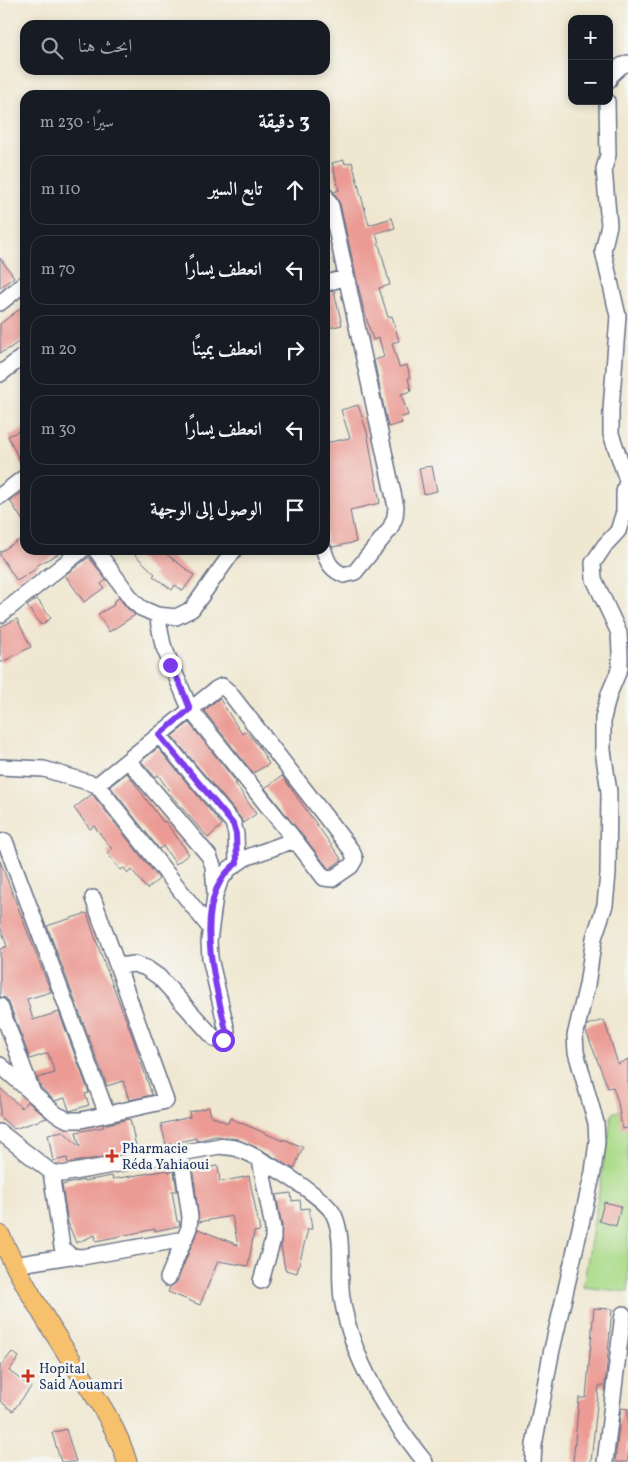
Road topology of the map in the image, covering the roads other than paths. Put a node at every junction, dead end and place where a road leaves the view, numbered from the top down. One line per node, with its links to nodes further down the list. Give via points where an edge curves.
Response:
1 (628, 63): 2 (street)
2 (613, 73)
3 (607, 105): 11 (street, via 608,155 604,169 609,225 603,251 618,316 611,434)
4 (330, 204): 5 (street)
5 (346, 277): 6 (street); 17 (street, via 396,508 390,529 355,572 344,575 333,570)
6 (330, 282)
7 (20, 287): 8 (street)
8 (0, 303)
9 (20, 359): 10 (street)
10 (0, 374)
11 (627, 479): 49 (street, via 624,512 618,532 593,562 594,579 619,634 620,652 620,668 603,718 603,750 609,792 605,905 594,938 576,1036 576,1052 596,1123 597,1142 551,1354)
12 (20, 480): 13 (street)
13 (0, 496)
14 (76, 555): 18 (street)
15 (100, 555): 19 (street, via 133,601)
16 (230, 555): 19 (street, via 192,609 176,617)
17 (325, 555)
18 (0, 615)
19 (157, 615): 20 (street, via 163,645)
20 (190, 709): 21 (street); 26 (street); 26 (street, via 222,686 229,692 355,859 351,866 332,879 324,878)
21 (159, 735): 22 (street); 27 (street, via 233,824)
22 (128, 760): 24 (street); 28 (street, via 209,856)
23 (0, 766): 24 (street, via 44,769)
24 (97, 785): 30 (street)
25 (2, 838): 35 (street)
26 (298, 844): 27 (street, via 289,842)
27 (237, 863): 28 (street, via 220,881)
28 (215, 896): 30 (street)
29 (93, 898): 31 (street)
30 (210, 928): 31 (street, via 210,958 226,1031 223,1040 216,1040 159,977 134,964)
31 (119, 966): 35 (street, via 166,1101)
32 (0, 1006): 34 (street)
33 (0, 1065): 34 (street)
34 (32, 1093): 35 (street, via 68,1120)
35 (107, 1114)
36 (0, 1132): 39 (street)
37 (181, 1154): 38 (street, via 220,1146 235,1148); 39 (street, via 62,1174); 41 (street, via 190,1217)
38 (260, 1160): 45 (street, via 273,1228); 48 (street, via 323,1202 334,1214 338,1230 341,1296 363,1370 389,1414)
39 (51, 1172): 42 (street, via 62,1247)
40 (0, 1235): 43 (main road)
41 (185, 1239): 42 (street, via 82,1257); 44 (street)
42 (70, 1256): 43 (street)
43 (14, 1266): 47 (main road, via 104,1409)
44 (168, 1278)
45 (261, 1281)
46 (623, 1314): 50 (street)
47 (127, 1462)
48 (425, 1462)
49 (533, 1462)
50 (605, 1462)

